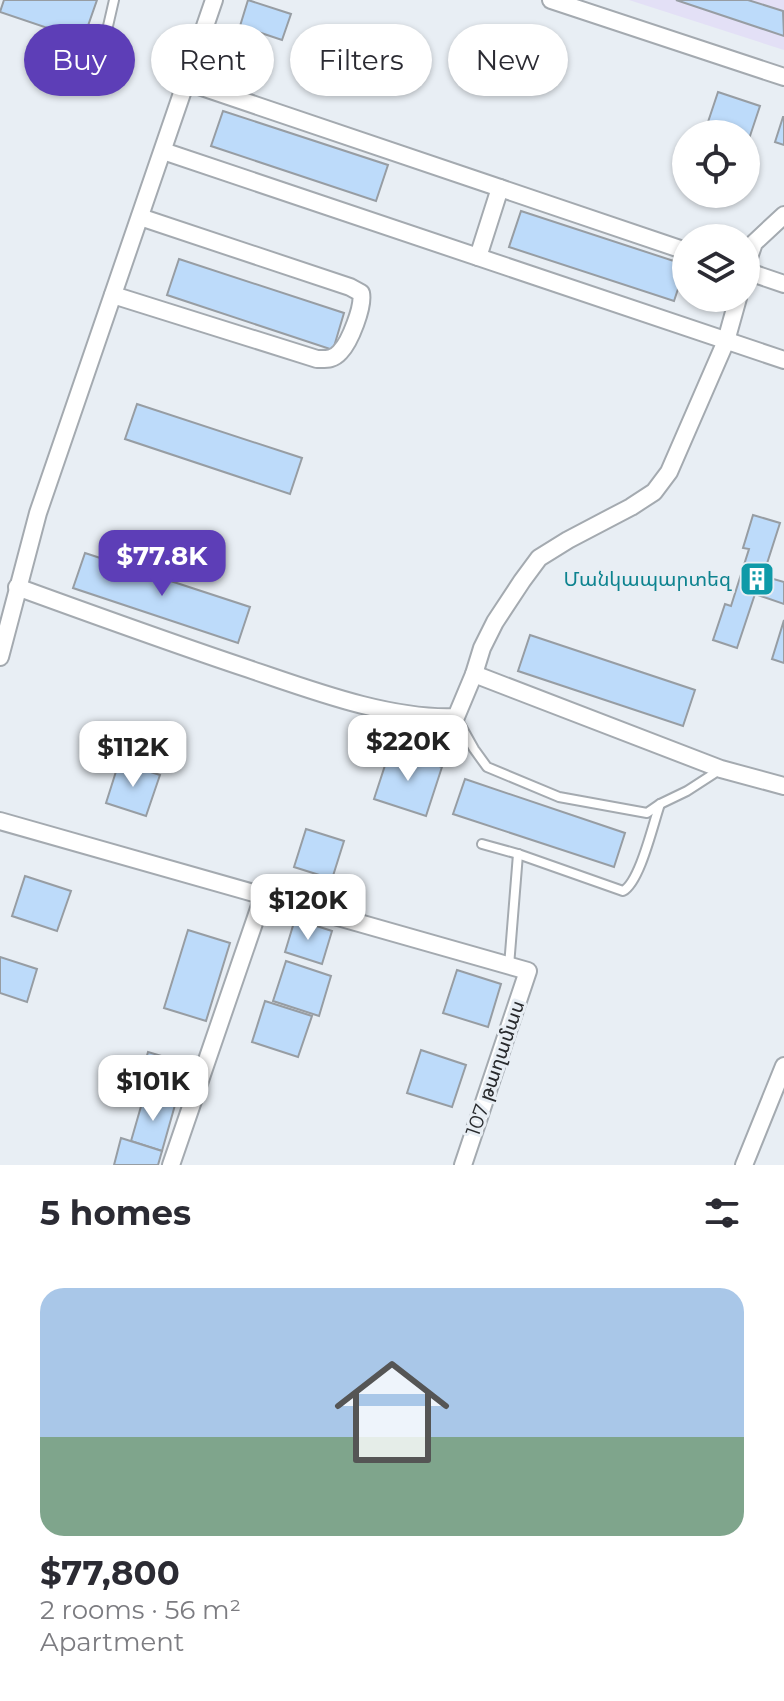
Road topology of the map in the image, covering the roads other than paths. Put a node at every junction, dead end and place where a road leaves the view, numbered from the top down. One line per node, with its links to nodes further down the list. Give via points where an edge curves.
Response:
1 (114, 0): 4 (lane)
2 (214, 0): 5 (street)
3 (551, 0): 6 (street)
4 (108, 24)
5 (206, 24)
6 (784, 77)
7 (182, 96): 9 (street)
8 (228, 96): 10 (street)
9 (163, 151): 12 (street); 15 (street)
10 (500, 188): 14 (street); 15 (street)
11 (784, 215): 13 (street)
12 (140, 217): 18 (street); 18 (street, via 350,287 361,293 362,300 352,330 340,352 317,359)
13 (760, 237)
14 (672, 246)
15 (478, 257): 20 (street)
16 (760, 274): 17 (street)
17 (784, 284)
18 (113, 295): 22 (street)
19 (734, 312): 20 (street)
20 (726, 341): 21 (street); 24 (street, via 669,472 654,492 539,558 495,622)
21 (784, 360)
22 (17, 587): 23 (street); 25 (street, via 300,687 385,710)
23 (0, 657)
24 (474, 674): 25 (street); 26 (street)
25 (456, 717): 28 (lane, via 487,767 559,797 647,813)
26 (721, 769): 27 (street); 28 (lane)
27 (784, 786)
28 (660, 804): 31 (lane, via 637,875 623,891)
29 (0, 821): 32 (street)
30 (482, 844): 31 (lane)
31 (518, 854): 33 (lane)
32 (264, 894): 33 (street); 35 (street)
33 (509, 966): 36 (street, 107 թաղամաս, via 528,971)
34 (784, 1066): 37 (street)
35 (171, 1165)
36 (463, 1165)
37 (744, 1165)

